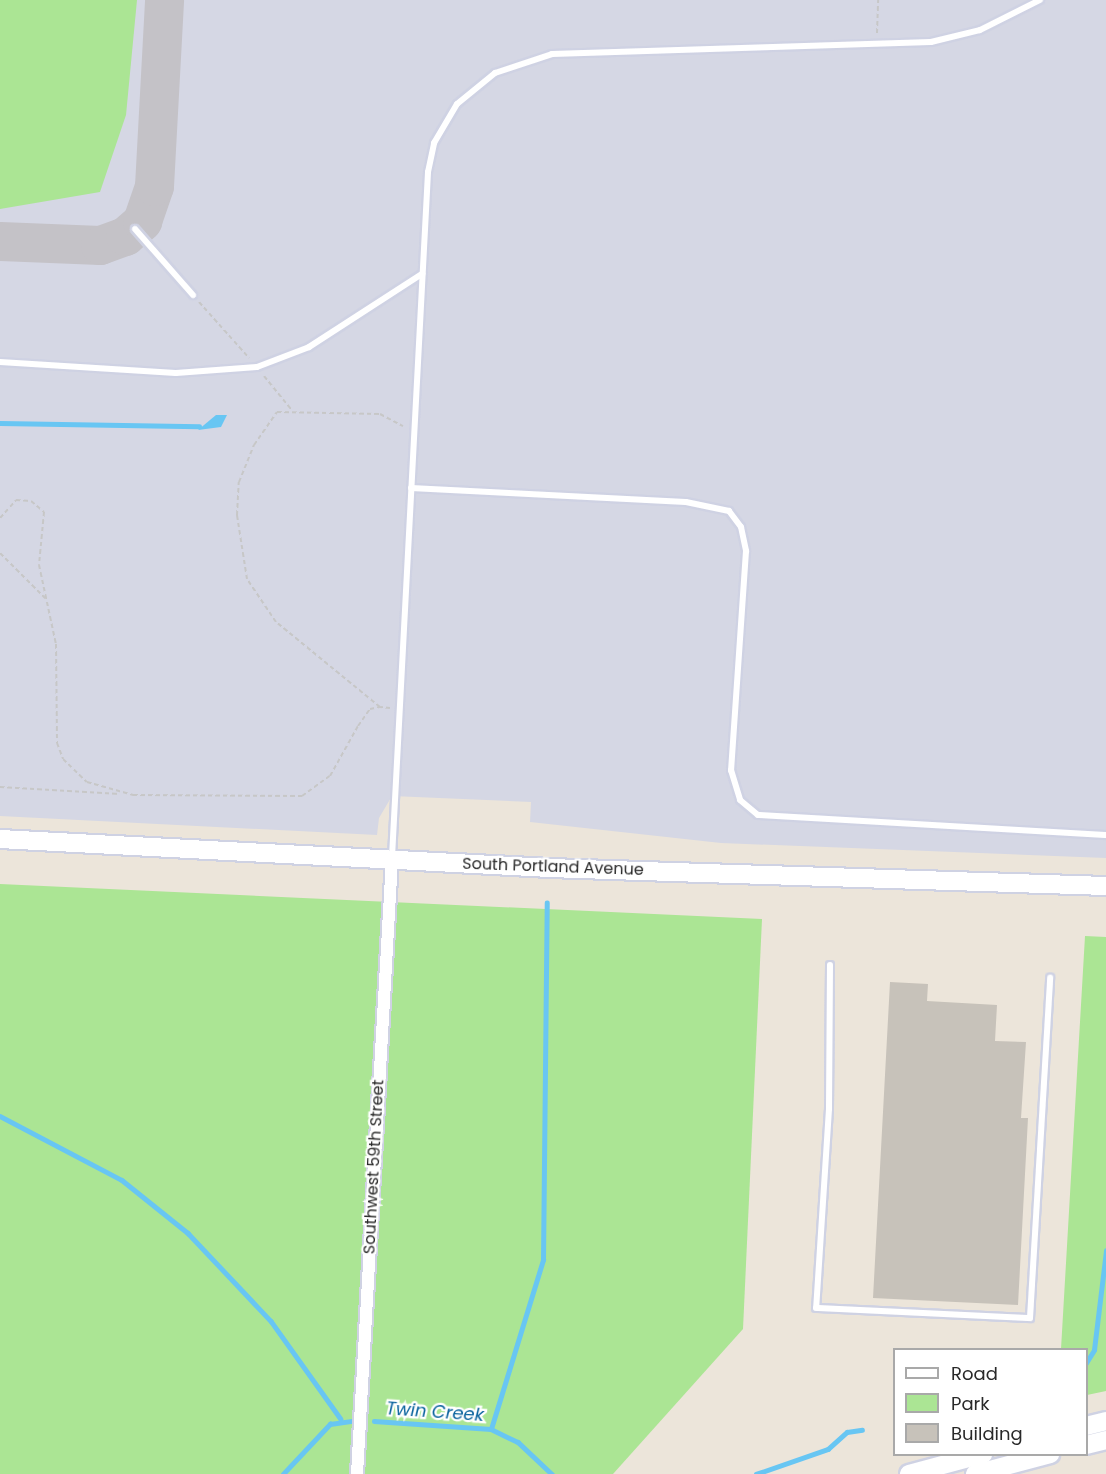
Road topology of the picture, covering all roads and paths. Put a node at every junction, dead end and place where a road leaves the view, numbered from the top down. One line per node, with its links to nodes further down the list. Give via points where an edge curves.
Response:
1 (878, 0): 3 (path)
2 (1040, 0): 3 (lane, via 980,30)
3 (876, 47): 5 (lane, via 552,54 495,73 457,104 434,143)
4 (135, 229): 6 (lane)
5 (422, 274): 8 (lane, via 309,347); 10 (lane)
6 (193, 295): 8 (path)
7 (0, 362): 8 (lane, via 176,373)
8 (257, 367): 9 (path)
9 (292, 410): 10 (path, via 380,414); 15 (path, via 268,420 239,483 240,550 247,579 276,622)
10 (413, 437): 11 (lane)
11 (411, 488): 16 (lane); 19 (lane, via 686,502 718,506 736,518 746,558 731,770 740,800 753,812 789,820)
12 (0, 518): 14 (path, via 16,500 32,501 44,513 39,565)
13 (0, 553): 14 (path)
14 (45, 598): 18 (path, via 56,644 56,725 63,759 87,782)
15 (380, 707): 16 (path); 18 (path, via 364,717 330,776 302,796)
16 (399, 708): 21 (lane)
17 (0, 787): 18 (path)
18 (133, 795)
19 (1106, 835)
20 (0, 839): 21 (main road, South Portland Avenue)
21 (392, 860): 22 (main road, South Portland Avenue); 31 (street, Southwest 59th Street)
22 (1106, 886)
23 (830, 965): 24 (lane, via 829,1109 816,1308 1030,1318)
24 (1050, 978)
25 (1106, 1421): 26 (main road)
26 (1088, 1426)
27 (1106, 1440): 28 (main road)
28 (1088, 1444)
29 (979, 1456): 32 (main road)
30 (1046, 1456): 33 (main road)
31 (357, 1474)
32 (909, 1474)
33 (975, 1474)

